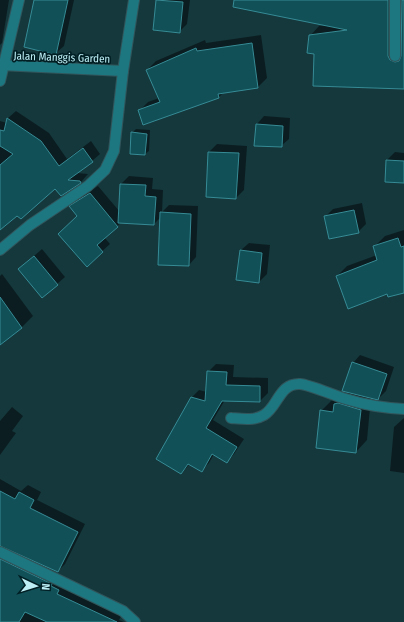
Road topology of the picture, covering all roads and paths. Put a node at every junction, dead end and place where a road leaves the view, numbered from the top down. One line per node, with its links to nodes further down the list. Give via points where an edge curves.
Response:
1 (20, 0): 5 (street)
2 (134, 0): 6 (street)
3 (395, 0): 4 (street)
4 (395, 56)
5 (2, 66): 6 (street, Jalan Manggis Garden); 7 (street)
6 (123, 71): 8 (street, via 114,151 105,170 88,186)
7 (0, 81)
8 (0, 250)
9 (404, 409): 10 (street, via 362,404 299,384 288,387 279,395 271,409 257,418)
10 (231, 418)
11 (0, 552): 12 (street, via 123,611)
12 (135, 622)

